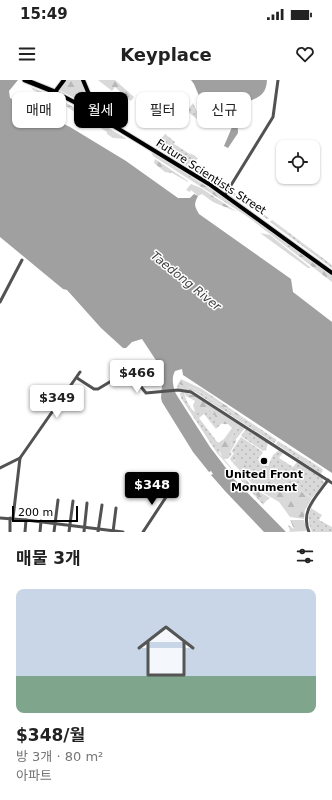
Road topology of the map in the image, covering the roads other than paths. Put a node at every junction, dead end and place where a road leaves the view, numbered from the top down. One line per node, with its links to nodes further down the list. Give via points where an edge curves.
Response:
1 (25, 80): 5 (highway)
2 (64, 80): 5 (main road)
3 (83, 80): 6 (main road)
4 (278, 80): 8 (street, via 273,117)
5 (55, 92)
6 (88, 92)
7 (116, 128): 8 (main road, Future Scientists Street)
8 (225, 195): 10 (main road, Future Scientists Street)
9 (22, 260): 11 (street)
10 (332, 273)
11 (0, 302)
12 (80, 372): 13 (street)
13 (77, 378): 14 (street); 16 (street, via 98,389 128,371 146,393 178,390 195,394)
14 (20, 458): 15 (street); 25 (street)
15 (0, 468)
16 (328, 480): 17 (street); 41 (street, via 307,511 306,522)
17 (332, 483)
18 (172, 488): 40 (street)
19 (58, 500): 28 (street)
20 (73, 502): 29 (street)
21 (87, 503): 30 (street)
22 (102, 505): 31 (street)
23 (116, 508): 32 (street)
24 (0, 518): 25 (street)
25 (12, 518): 26 (street); 33 (street)
26 (26, 520): 27 (street); 34 (street)
27 (41, 521): 28 (street); 35 (street)
28 (55, 524): 29 (street); 36 (street)
29 (70, 526): 30 (street); 37 (street)
30 (84, 527): 31 (street); 38 (street)
31 (98, 530): 32 (street)
32 (113, 531): 39 (street)
33 (10, 532)
34 (25, 532)
35 (40, 532)
36 (54, 532)
37 (69, 532)
38 (84, 532)
39 (123, 532)
40 (143, 532)
41 (310, 532)

